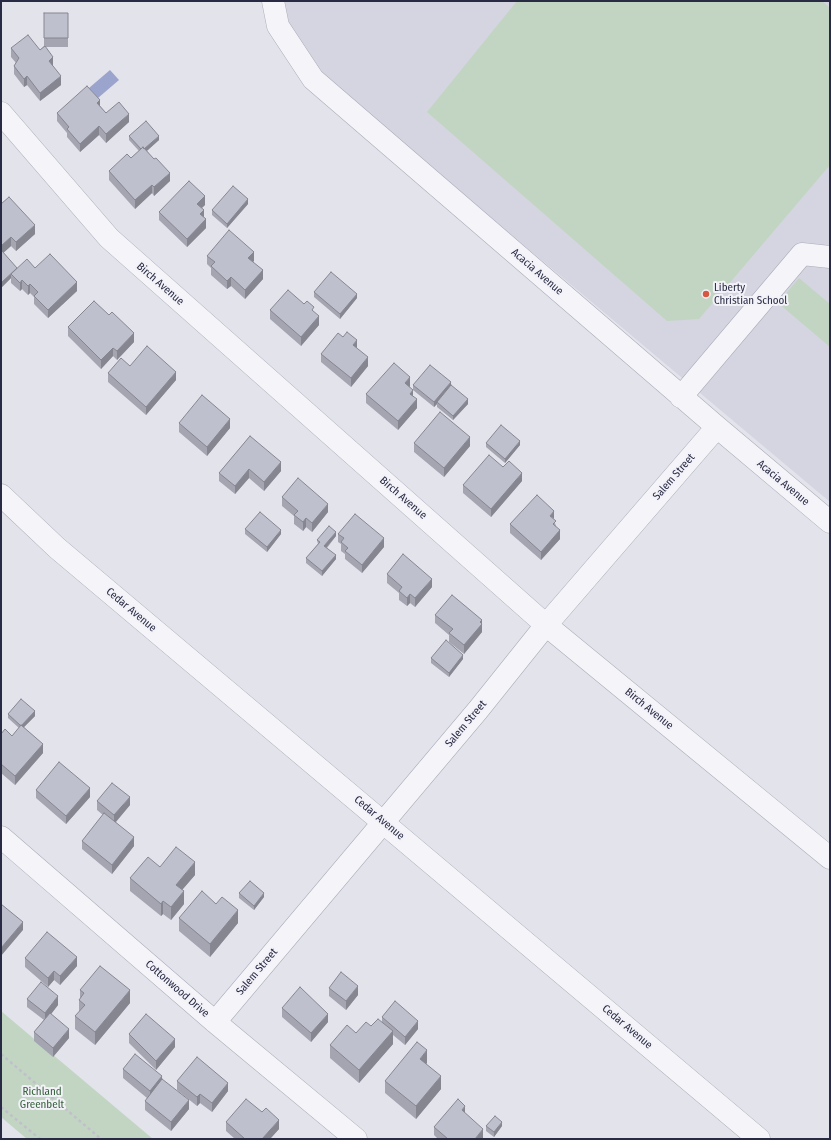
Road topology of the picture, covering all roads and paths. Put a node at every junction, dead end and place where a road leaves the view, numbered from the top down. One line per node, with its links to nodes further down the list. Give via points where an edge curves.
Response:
1 (273, 1): 4 (street, Acacia Avenue, via 278,26 313,79)
2 (1, 113): 8 (street, Birch Avenue, via 109,238)
3 (830, 257): 4 (street, via 802,254)
4 (681, 397): 5 (street, Acacia Avenue)
5 (717, 427): 7 (street, Acacia Avenue); 8 (street, Salem Street)
6 (1, 495): 9 (street, Cedar Avenue, via 57,548)
7 (830, 522)
8 (546, 625): 9 (street, Salem Street); 11 (street, Birch Avenue)
9 (384, 822): 12 (street, Salem Street); 18 (street, Cedar Avenue)
10 (1, 837): 12 (street, Cottonwood Drive)
11 (830, 858)
12 (215, 1022): 17 (street, Cottonwood Drive)
13 (1, 1054): 16 (path)
14 (1, 1107): 15 (path)
15 (40, 1139)
16 (101, 1139)
17 (356, 1139)
18 (759, 1139)

